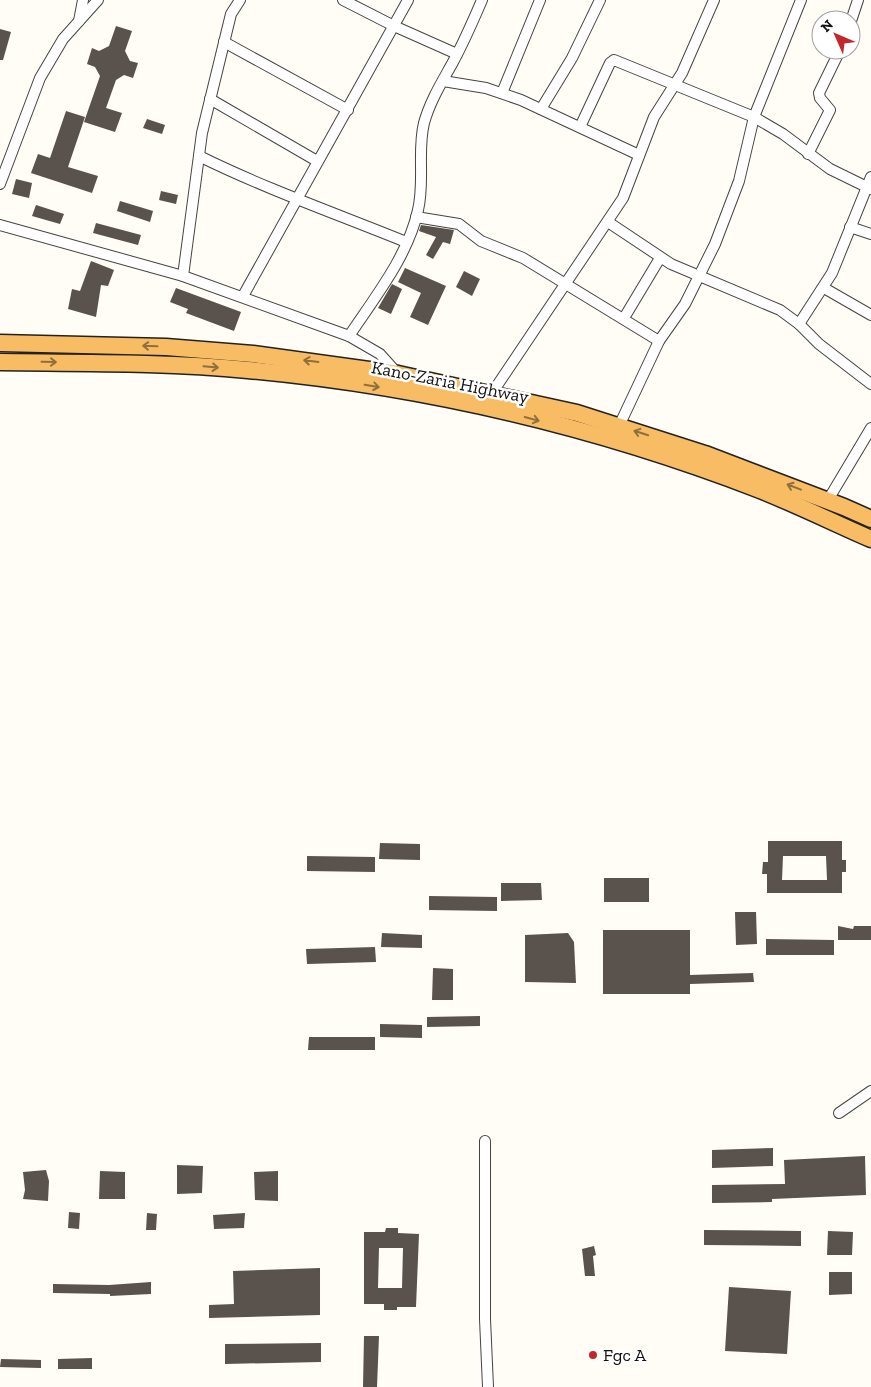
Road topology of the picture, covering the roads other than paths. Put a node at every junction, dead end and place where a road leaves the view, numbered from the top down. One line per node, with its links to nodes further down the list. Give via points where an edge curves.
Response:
1 (84, 0): 11 (street)
2 (98, 0): 11 (street)
3 (240, 0): 13 (street, via 231,14)
4 (343, 0): 12 (street)
5 (408, 0): 12 (street)
6 (482, 0): 14 (street)
7 (540, 0): 18 (street)
8 (600, 0): 20 (street, via 572,58)
9 (714, 0): 17 (street)
10 (801, 0): 22 (street)
11 (78, 22): 29 (street, via 63,39 40,78)
12 (394, 26): 14 (street); 21 (street)
13 (224, 42): 19 (street); 21 (street)
14 (457, 54): 16 (street)
15 (835, 60): 24 (street, via 819,93 830,110)
16 (443, 81): 18 (street); 32 (street, via 424,124 421,190)
17 (673, 86): 22 (street); 23 (street, via 612,61); 25 (street, via 654,117)
18 (502, 93): 20 (street)
19 (210, 99): 26 (street); 27 (street)
20 (541, 109): 23 (street)
21 (348, 110): 27 (street)
22 (754, 117): 24 (street); 39 (street, via 739,181)
23 (580, 127): 25 (street)
24 (808, 154): 30 (street)
25 (639, 155): 33 (street, via 623,198)
26 (199, 156): 31 (street, via 248,180); 40 (street)
27 (317, 161): 31 (street)
28 (871, 177): 30 (street)
29 (0, 184)
30 (868, 188): 35 (street)
31 (296, 197): 37 (street); 43 (street)
32 (416, 217): 37 (street); 41 (street, via 459,224 481,241 523,258)
33 (608, 222): 38 (street); 41 (street)
34 (0, 225): 40 (street)
35 (850, 227): 36 (street); 42 (street)
36 (871, 234)
37 (406, 242): 47 (street, via 385,282)
38 (660, 258): 39 (street); 45 (street)
39 (700, 275): 46 (street, via 780,310); 48 (street)
40 (183, 276): 43 (street)
41 (567, 284): 45 (street); 53 (street)
42 (824, 288): 44 (street); 46 (street)
43 (243, 296): 47 (street)
44 (871, 315)
45 (624, 318): 48 (street)
46 (799, 324): 52 (street, via 819,344)
47 (349, 336): 51 (street, via 380,354)
48 (659, 341): 54 (street)
49 (0, 343): 51 (highway, Kano-Zaria Highway, one-way to 49, via 166,347)
50 (0, 362): 58 (highway, Kano-Zaria Highway, one-way to 58, via 250,370 447,399 567,428 698,468 760,490)
51 (398, 374): 53 (highway, Kano-Zaria Highway)
52 (871, 384)
53 (492, 393): 54 (highway, Kano-Zaria Highway)
54 (620, 426): 56 (highway, Kano-Zaria Highway, one-way to 54)
55 (871, 428): 56 (street)
56 (828, 500): 57 (highway, Kano-Zaria Highway)
57 (871, 519)
58 (871, 539)
59 (871, 1091): 60 (street)
60 (839, 1113)
61 (485, 1140): 62 (street)
62 (488, 1387)

